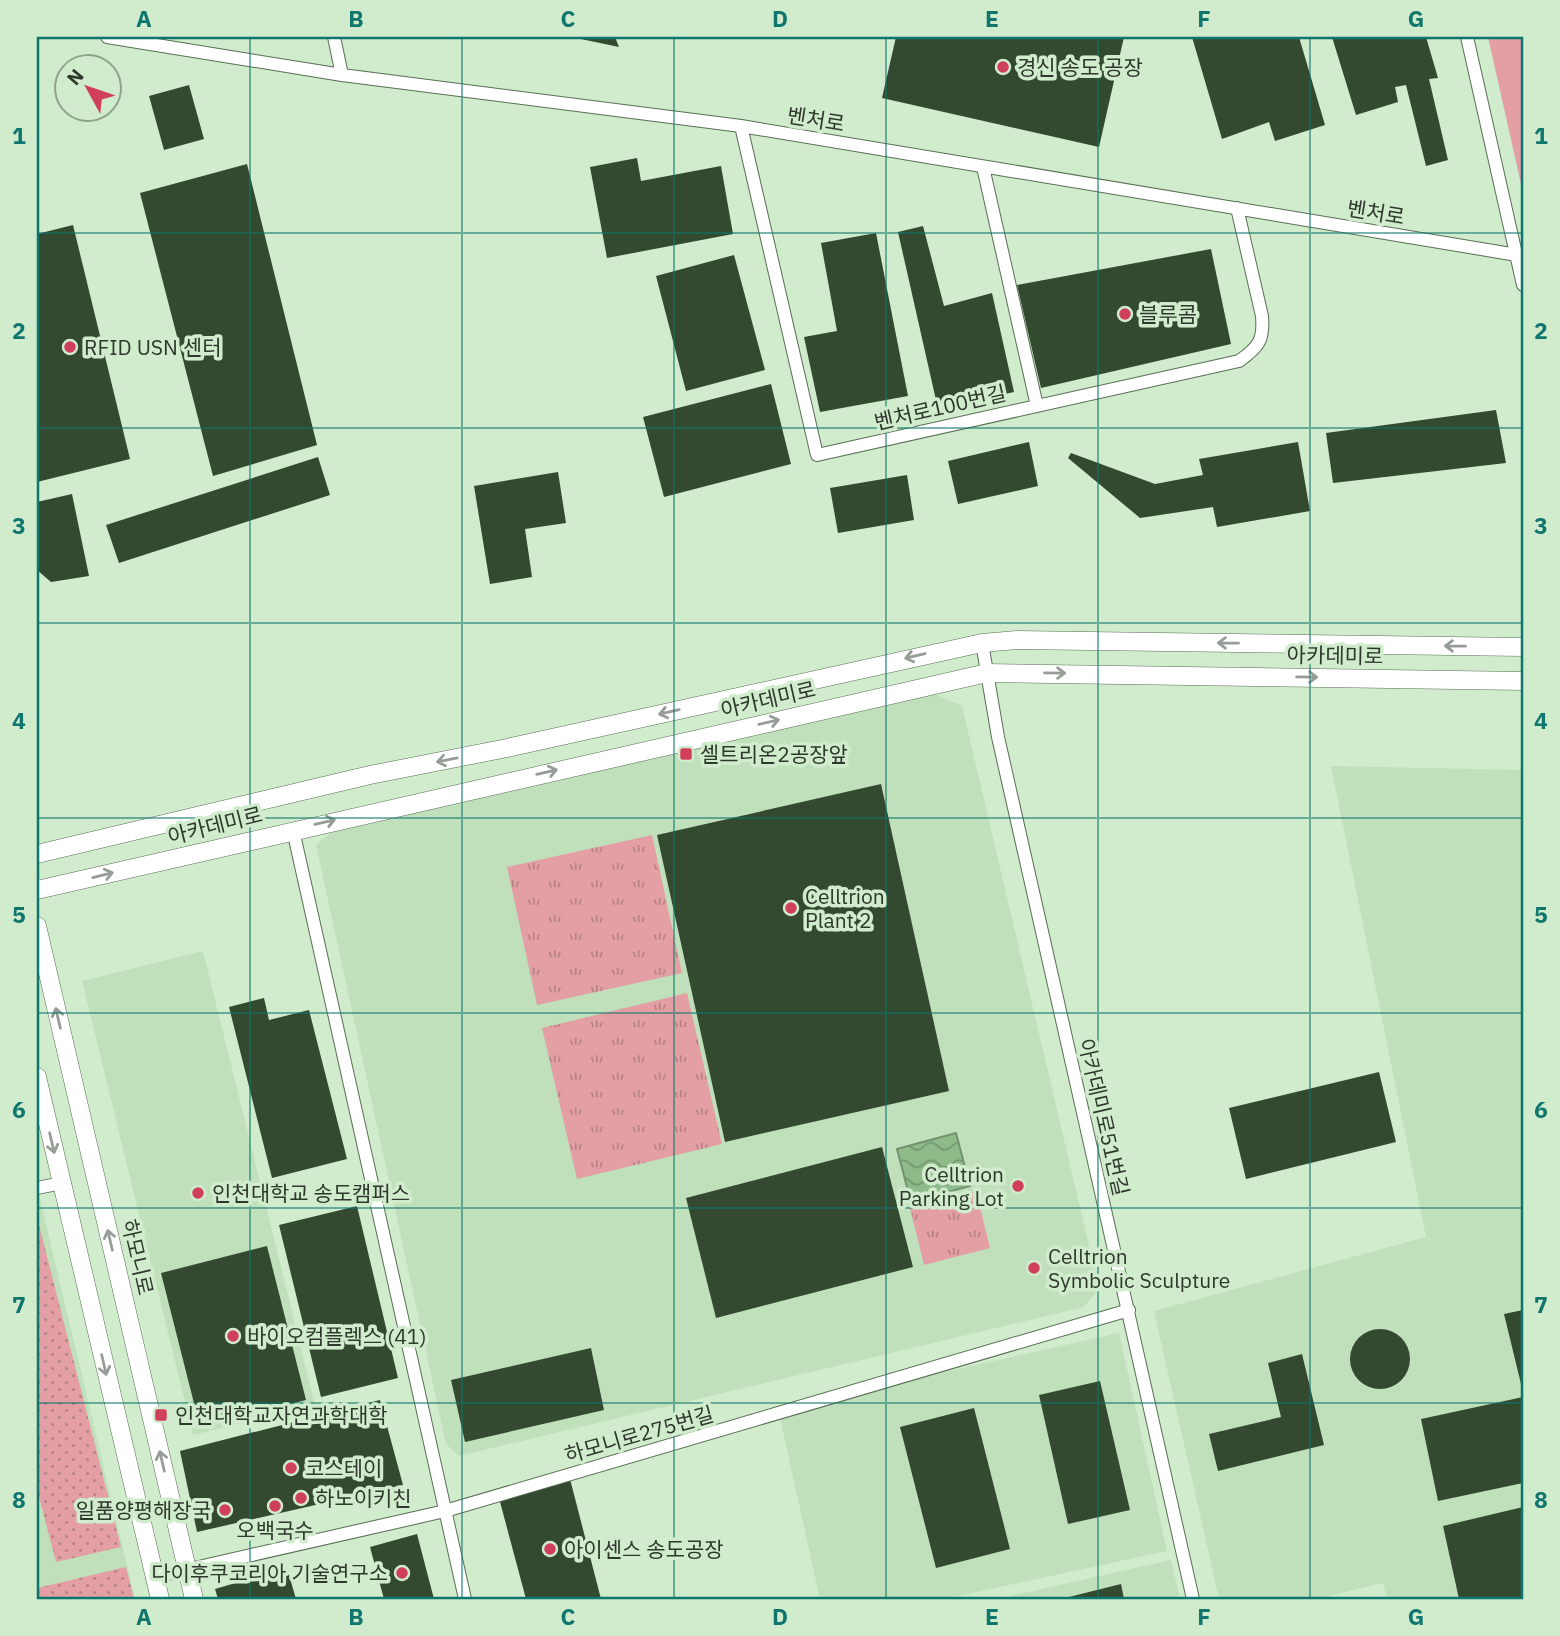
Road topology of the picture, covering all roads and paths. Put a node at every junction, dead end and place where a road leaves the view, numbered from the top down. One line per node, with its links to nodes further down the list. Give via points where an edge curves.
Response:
1 (107, 37): 4 (street, 벤처로)
2 (334, 37): 4 (street)
3 (1467, 37): 8 (street)
4 (342, 75): 5 (street, 벤처로)
5 (741, 126): 6 (street, 벤처로); 10 (street, 벤처로100번길, via 817,454)
6 (983, 166): 7 (street, 벤처로); 10 (street)
7 (1237, 208): 8 (street, 벤처로); 10 (street, 벤처로100번길, via 1262,316 1263,334 1255,350 1240,361)
8 (1517, 255): 9 (street)
9 (1523, 285)
10 (1037, 406)
11 (982, 643): 12 (main road, 아카데미로, one-way to 11); 13 (street, 아카데미로51번길); 16 (main road, 아카데미로, one-way to 16, via 370,775)
12 (1523, 647)
13 (987, 673): 14 (main road, 아카데미로, one-way to 14); 15 (main road, 아카데미로, one-way to 13); 22 (street, 아카데미로51번길)
14 (1523, 681)
15 (293, 830): 17 (main road, 아카데미로, one-way to 15); 23 (street)
16 (37, 854)
17 (37, 890)
18 (37, 926): 24 (main road, 하모니로, one-way to 18)
19 (37, 1077): 20 (main road, one-way to 20)
20 (62, 1183): 21 (street); 25 (main road, one-way to 25)
21 (37, 1188)
22 (1129, 1310): 23 (street, 하모니로275번길); 29 (street, 아카데미로51번길)
23 (445, 1511): 24 (street, 하모니로275번길); 28 (street)
24 (187, 1571): 25 (street, 하모니로275번길); 27 (main road, 하모니로)
25 (155, 1577): 26 (main road)
26 (160, 1599)
27 (194, 1599)
28 (465, 1599)
29 (1193, 1599)

